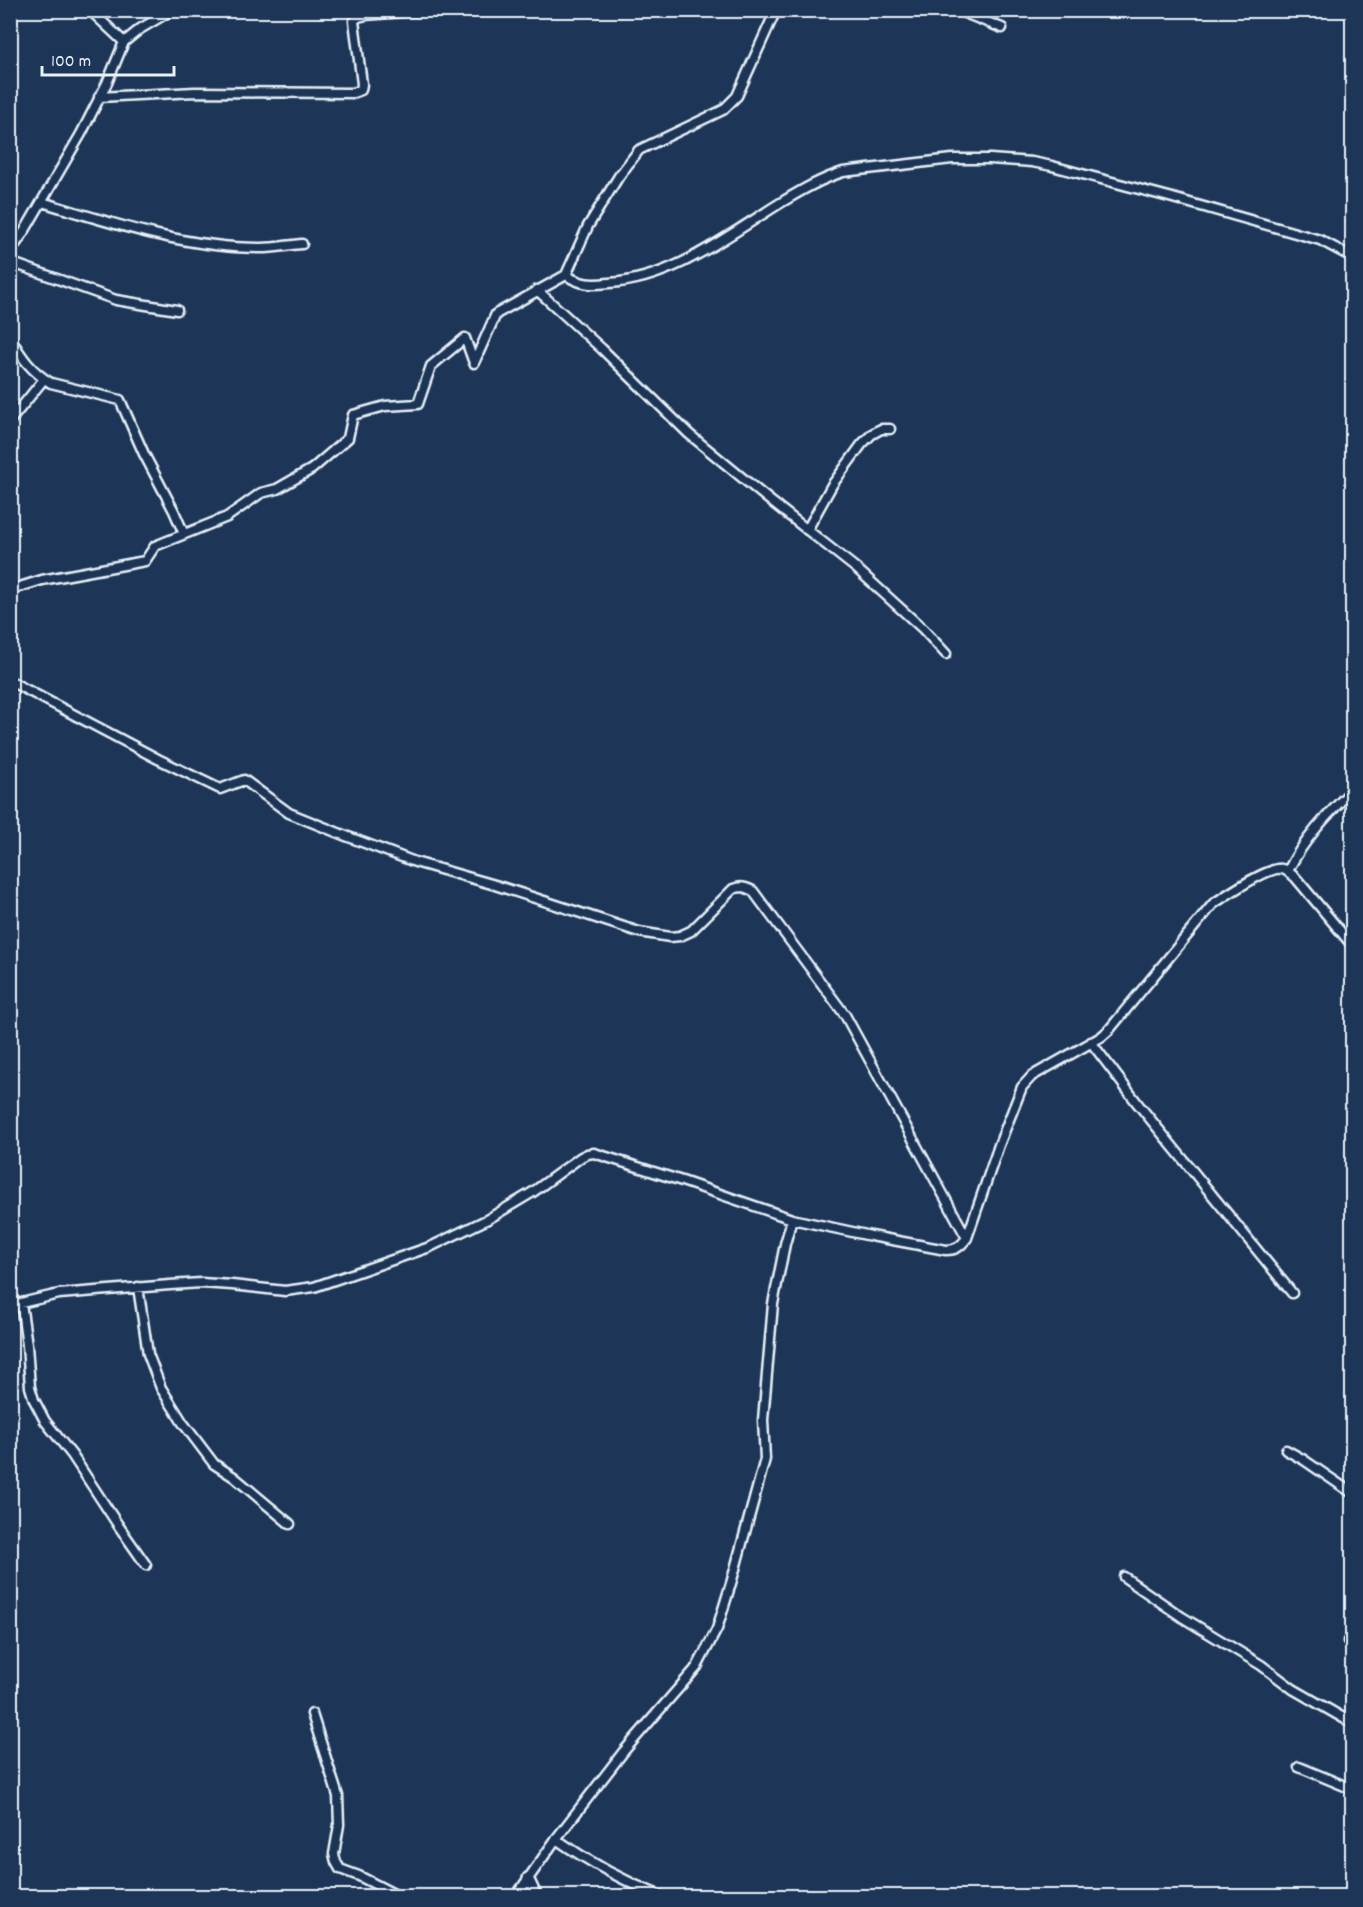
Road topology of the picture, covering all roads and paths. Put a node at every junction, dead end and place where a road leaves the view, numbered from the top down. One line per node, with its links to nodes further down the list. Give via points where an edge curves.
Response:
1 (90, 10): 7 (street)
2 (172, 10): 7 (street)
3 (429, 10): 8 (street, via 366,15 354,21 362,84 361,90 352,93 195,92)
4 (776, 10): 14 (street, via 737,96 723,110 639,150 588,226)
5 (957, 10): 6 (street)
6 (1002, 28)
7 (124, 42): 8 (street)
8 (99, 97): 9 (street)
9 (42, 202): 10 (street, via 190,242 263,248); 11 (street)
10 (302, 244)
11 (10, 252)
12 (1353, 257): 14 (street, via 1320,240 1052,166 952,159 830,176 691,258 650,276 598,284 578,282)
13 (10, 262): 16 (street, via 116,300)
14 (566, 275): 15 (street)
15 (537, 290): 21 (street, via 689,434); 22 (street, via 496,314 474,363 465,338 431,366 418,404 385,406 352,415 348,438 312,470 261,493 226,517)
16 (177, 310)
17 (10, 338): 18 (street, via 24,361)
18 (44, 379): 19 (street); 22 (street, via 120,400)
19 (10, 421)
20 (890, 429): 21 (street, via 881,429 862,444 832,485)
21 (807, 530): 24 (street, via 857,569)
22 (184, 534): 23 (street, via 155,546 146,561 42,580)
23 (10, 590)
24 (946, 654)
25 (10, 681): 31 (street, via 220,789 244,780 289,813 346,836 415,862 639,932 680,936 691,931 733,890 746,887 753,891 845,1015)
26 (1353, 790): 27 (street, via 1310,837)
27 (1288, 871): 28 (street); 29 (street, via 1272,870 1213,904 1109,1030)
28 (1353, 945)
29 (1091, 1042): 31 (street, via 1032,1076 1022,1087); 33 (street)
30 (792, 1219): 31 (street, via 946,1250 955,1250); 32 (street, via 594,1153 488,1219 430,1247 337,1281 285,1292 201,1283); 45 (street, via 772,1316 763,1420 765,1459 717,1629 697,1667 624,1751)
31 (967, 1238)
32 (138, 1287): 34 (street, via 59,1293); 38 (street, via 148,1354 161,1388 183,1424 214,1464)
33 (1292, 1293)
34 (21, 1303): 35 (street); 39 (street, via 34,1400)
35 (10, 1304)
36 (1286, 1450): 37 (street)
37 (1353, 1493)
38 (290, 1524)
39 (146, 1565)
40 (1124, 1577): 42 (street, via 1293,1689)
41 (312, 1714): 47 (street, via 338,1796 336,1862 340,1869)
42 (1353, 1723)
43 (1299, 1767): 44 (street)
44 (1353, 1790)
45 (556, 1839): 46 (street); 50 (street, via 628,1883)
46 (528, 1877): 48 (street); 49 (street)
47 (398, 1896)
48 (516, 1896)
49 (537, 1896)
50 (662, 1896)

